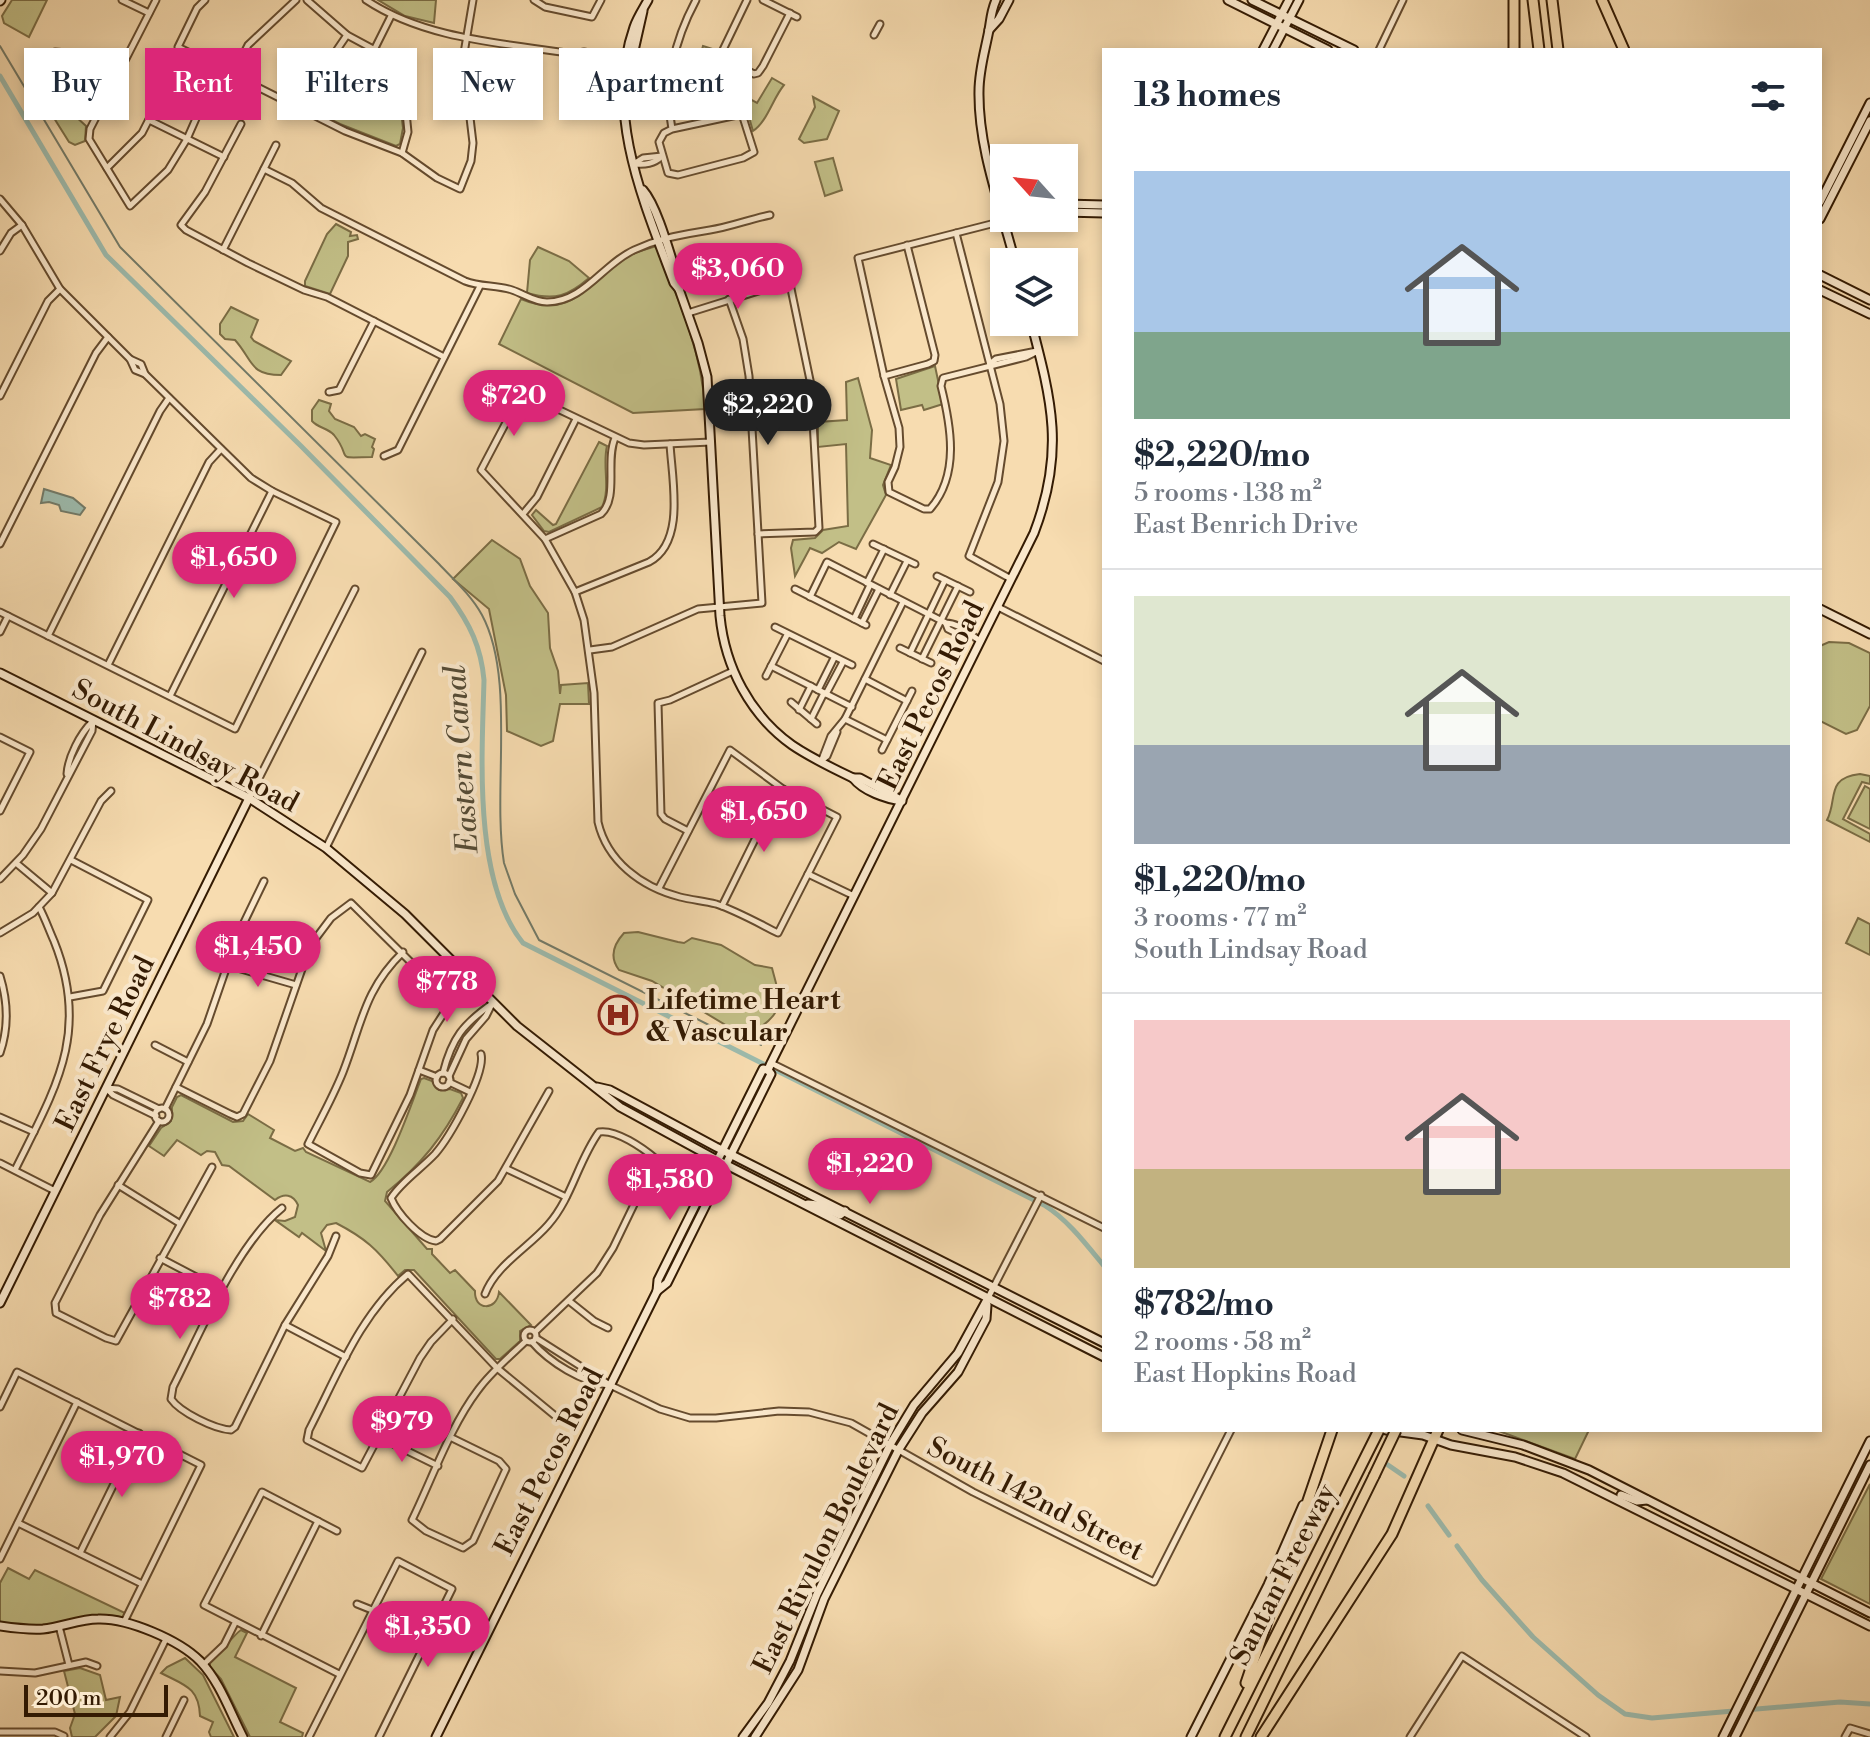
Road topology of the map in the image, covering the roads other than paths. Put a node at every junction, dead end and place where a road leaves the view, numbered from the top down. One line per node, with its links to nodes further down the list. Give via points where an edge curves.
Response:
1 (122, 0): 25 (street)
2 (156, 0): 25 (street)
3 (205, 0): 38 (street)
4 (296, 0): 39 (street)
5 (307, 0): 35 (street)
6 (366, 0): 28 (street)
7 (473, 0): 37 (street)
8 (534, 0): 9 (street, via 592,17)
9 (601, 0)
10 (648, 0): 43 (main road)
11 (696, 0): 64 (street, via 673,66)
12 (747, 0): 26 (street, via 720,56 754,74)
13 (763, 0): 26 (street)
14 (996, 0): 34 (main road)
15 (1009, 0): 34 (main road)
16 (1228, 0): 32 (main road)
17 (1252, 0): 27 (main road)
18 (1289, 0): 27 (main road)
19 (1299, 0): 30 (main road)
20 (1403, 0): 48 (street)
21 (1514, 0): 49 (highway)
22 (1533, 0): 50 (highway)
23 (1552, 0): 51 (highway)
24 (1602, 0): 52 (highway)
25 (149, 13): 54 (street)
26 (790, 13): 29 (street)
27 (1281, 15): 30 (main road); 32 (main road)
28 (391, 16): 37 (street); 42 (street)
29 (797, 17)
30 (1289, 19): 33 (main road); 47 (main road)
31 (880, 24): 36 (street)
32 (1276, 24): 33 (main road); 44 (main road)
33 (1285, 28): 45 (main road); 46 (main road)
34 (989, 30): 71 (main road, via 979,110)
35 (347, 35): 40 (street); 41 (street)
36 (874, 35)
37 (466, 37): 53 (street); 67 (street, via 464,77 473,143 460,189)
38 (180, 48)
39 (246, 48)
40 (338, 48)
41 (370, 48)
42 (375, 48)
43 (632, 48)
44 (1264, 48)
45 (1274, 48)
46 (1324, 48)
47 (1350, 48)
48 (1380, 48)
49 (1514, 48)
50 (1539, 48)
51 (1558, 48)
52 (1623, 48)
53 (559, 52)
54 (129, 54)
55 (1869, 104): 56 (main road)
56 (1867, 118): 74 (main road); 81 (main road)
57 (95, 120): 72 (street, via 89,139)
58 (149, 120): 65 (street); 72 (street)
59 (195, 120): 65 (street)
60 (323, 120): 67 (street)
61 (408, 120): 67 (street)
62 (627, 120): 70 (main road)
63 (241, 124): 69 (street)
64 (672, 129): 68 (street, via 660,137); 68 (street, via 742,114 754,152 673,175)
65 (187, 139): 69 (street); 72 (street, via 168,170 130,206)
66 (276, 145): 73 (street)
67 (402, 153)
68 (662, 156): 70 (street)
69 (224, 157): 87 (street, via 181,225)
70 (634, 164): 85 (main road)
71 (990, 164)
72 (107, 168)
73 (264, 169): 87 (street); 90 (street, via 292,183 321,208)
74 (1822, 198)
75 (0, 199): 83 (street)
76 (1078, 204): 77 (main road)
77 (1102, 205)
78 (1078, 212): 79 (main road)
79 (1102, 213)
80 (770, 215): 85 (street)
81 (1822, 215)
82 (990, 223): 84 (street)
83 (22, 225): 88 (street); 91 (street)
84 (956, 233): 86 (street); 102 (street)
85 (661, 240): 90 (street, via 628,253 582,290 559,300 546,302); 95 (main road)
86 (907, 245): 103 (street, via 858,258); 103 (street, via 934,361)
87 (223, 250): 97 (street)
88 (0, 251)
89 (1822, 276): 94 (main road)
90 (480, 286): 101 (street)
91 (60, 289): 99 (street); 105 (street, via 48,301)
92 (1822, 291): 96 (main road)
93 (729, 299): 95 (street); 115 (street, via 749,376); 115 (street, via 790,284 810,373 819,528)
94 (1870, 300)
95 (688, 313): 109 (main road, via 707,377)
96 (1870, 314)
97 (374, 321): 101 (street); 104 (street, via 339,390)
98 (1034, 336): 100 (main road, East Pecos Road)
99 (108, 337): 106 (street, via 135,370); 117 (street)
100 (1038, 351): 102 (street); 123 (main road, East Pecos Road, via 1051,401 1052,465 1040,516)
101 (444, 357): 112 (street, via 398,450)
102 (989, 365): 103 (street, via 945,376 941,386 952,445 942,489 930,509 887,490 900,438); 123 (street, via 1003,422 1002,461 969,556)
103 (884, 376)
104 (329, 392)
105 (0, 396)
106 (170, 398): 111 (street); 147 (street)
107 (576, 419): 108 (street); 114 (street); 114 (street, via 522,392 481,470)
108 (615, 438): 110 (street); 116 (street, via 608,507)
109 (711, 442): 110 (street); 135 (main road)
110 (670, 444): 130 (street, via 673,529 667,546 649,562)
111 (221, 449): 113 (street); 158 (street, via 209,462)
112 (384, 456)
113 (272, 491): 168 (street); 168 (street, via 336,522 235,729)
114 (523, 514): 116 (street)
115 (758, 534): 135 (street, via 762,603)
116 (545, 539): 130 (street)
117 (0, 544)
118 (873, 544): 119 (street)
119 (884, 549): 120 (street); 125 (street)
120 (907, 561): 121 (street); 132 (street)
121 (915, 564)
122 (937, 576): 124 (street)
123 (1012, 579): 136 (main road, East Pecos Road)
124 (945, 580): 126 (street); 139 (street)
125 (869, 584): 129 (street); 133 (street, via 827,562); 141 (street)
126 (958, 586): 131 (street); 142 (street)
127 (355, 589): 183 (street, East Frye Road)
128 (795, 589): 133 (street)
129 (879, 589): 132 (street); 141 (street, via 864,624)
130 (575, 592): 150 (street)
131 (970, 592)
132 (890, 595): 134 (street)
133 (810, 597): 141 (street)
134 (903, 602): 139 (street); 164 (street)
135 (720, 607): 150 (street, via 698,609 612,647); 161 (main road)
136 (998, 607): 148 (main road, East Pecos Road); 155 (street)
137 (1822, 610): 145 (main road)
138 (0, 612): 140 (street)
139 (928, 615): 142 (street); 152 (street)
140 (8, 616): 144 (street); 147 (street)
141 (854, 619)
142 (943, 622): 148 (street); 154 (street)
143 (775, 627): 146 (street)
144 (0, 632)
145 (1870, 634)
146 (787, 635): 153 (street); 160 (street)
147 (48, 636): 158 (street)
148 (981, 641): 184 (main road, East Pecos Road)
149 (900, 648): 152 (street)
150 (590, 650): 193 (street, via 600,831 621,865)
151 (422, 652): 187 (street)
152 (910, 653): 154 (street)
153 (834, 658): 156 (street); 167 (street)
154 (922, 659): 157 (street)
155 (1102, 660)
156 (843, 662): 159 (street); 167 (street)
157 (931, 663)
158 (108, 665): 168 (street)
159 (852, 665)
160 (771, 666): 163 (street); 165 (street)
161 (733, 671): 180 (main road, via 764,720); 186 (street, via 658,703 661,814)
162 (0, 673): 175 (main road, South Lindsay Road)
163 (766, 676)
164 (865, 679): 169 (street); 171 (street)
165 (811, 686): 167 (street); 172 (street)
166 (912, 691): 169 (street)
167 (823, 692): 171 (street); 173 (street)
168 (170, 696)
169 (907, 701): 178 (street)
170 (791, 702): 172 (street)
171 (852, 707): 174 (street)
172 (799, 710): 173 (street)
173 (811, 719): 176 (street)
174 (845, 719): 178 (street); 180 (street)
175 (93, 720): 183 (main road, South Lindsay Road); 189 (street, via 41,829)
176 (817, 724)
177 (0, 737): 185 (street, via 30,752)
178 (887, 740): 179 (street)
179 (882, 750)
180 (821, 762): 184 (main road)
181 (783, 789): 186 (street, via 730,750); 190 (street, via 837,817); 196 (street)
182 (111, 791): 188 (street)
183 (249, 798): 187 (main road, South Lindsay Road); 214 (main road, East Frye Road)
184 (902, 801): 195 (main road, East Pecos Road)
185 (0, 811)
186 (688, 831): 193 (street)
187 (326, 848): 204 (main road, South Lindsay Road, via 405,914)
188 (71, 860): 194 (street); 203 (street, via 148,900 103,991)
189 (16, 863): 191 (street); 194 (street)
190 (808, 874): 195 (street); 196 (street, via 778,933)
191 (0, 879)
192 (264, 881): 200 (street)
193 (659, 888): 196 (street)
194 (52, 893): 197 (street)
195 (855, 896): 209 (main road, East Pecos Road)
196 (722, 906)
197 (39, 907): 198 (street); 203 (street, via 62,961)
198 (0, 933)
199 (403, 952): 202 (street, via 351,903 319,932); 210 (street, via 451,1002 433,1030); 210 (street, via 372,989 336,1089 308,1144 371,1175)
200 (227, 965): 202 (street); 208 (street)
201 (0, 976): 206 (street, via 7,1021)
202 (296, 985): 212 (street, via 270,1061 243,1114 237,1117)
203 (70, 997): 220 (street, via 62,1071)
204 (493, 1003): 211 (street); 211 (street, via 455,1038); 213 (main road, South Lindsay Road)
205 (155, 1045): 208 (street)
206 (0, 1053)
207 (481, 1054): 216 (street, via 482,1066)
208 (188, 1062): 212 (street)
209 (770, 1065): 221 (main road, East Pecos Road, via 763,1069); 222 (main road, East Pecos Road, via 771,1074); 232 (street)
210 (419, 1070): 211 (street)
211 (444, 1077): 216 (street)
212 (176, 1087): 217 (street)
213 (597, 1087): 221 (main road, South Lindsay Road); 223 (main road, South Lindsay Road, via 637,1117)
214 (106, 1088): 217 (street); 219 (street); 230 (main road, East Frye Road)
215 (549, 1091): 227 (street)
216 (470, 1092): 227 (street, via 442,1144 391,1198 394,1206 431,1241 440,1239)
217 (162, 1109): 219 (street); 219 (street, via 168,1117)
218 (0, 1117): 220 (street)
219 (158, 1119): 229 (street)
220 (34, 1132): 228 (street)
221 (722, 1150): 222 (main road, South Lindsay Road); 223 (main road, East Pecos Road)
222 (732, 1155): 225 (main road, East Pecos Road); 235 (main road, South Lindsay Road)
223 (717, 1160): 225 (main road, South Lindsay Road); 242 (main road, East Pecos Road)
224 (0, 1163): 228 (street)
225 (727, 1165): 233 (main road, South Lindsay Road); 242 (main road, East Pecos Road, via 667,1283)
226 (212, 1167): 236 (street)
227 (507, 1169): 231 (street)
228 (15, 1170): 230 (street)
229 (118, 1185): 236 (street); 239 (street, via 55,1308 59,1315 116,1341)
230 (55, 1191): 246 (main road, East Frye Road)
231 (566, 1197): 243 (street, via 545,1228 492,1278); 245 (street, via 596,1136 604,1131 656,1159 605,1262)
232 (1040, 1197): 237 (street); 240 (street)
233 (802, 1203): 235 (main road, via 840,1215); 244 (main road, South Lindsay Road)
234 (282, 1208): 241 (street, via 268,1219)
235 (845, 1211): 240 (main road, South Lindsay Road)
236 (179, 1223): 239 (street)
237 (1102, 1227)
238 (336, 1236): 248 (street)
239 (160, 1258): 241 (street)
240 (993, 1287): 244 (street); 251 (main road, South Lindsay Road)
241 (223, 1291): 248 (street, via 173,1387 171,1399 178,1406 222,1429 235,1427)
242 (657, 1291): 255 (main road, East Pecos Road)
243 (485, 1294)
244 (988, 1298): 252 (main road, South Lindsay Road); 270 (main road, East Rivulon Boulevard, via 958,1353 914,1405); 271 (main road, East Rivulon Boulevard, via 986,1319 958,1372)
245 (569, 1301): 249 (street); 250 (street)
246 (0, 1303)
247 (453, 1319): 253 (street, via 408,1274 373,1312); 254 (street); 267 (street, via 420,1358)
248 (285, 1325): 253 (street)
249 (608, 1328)
250 (532, 1338): 254 (street); 255 (street, South 142nd Street)
251 (1102, 1342)
252 (1102, 1356)
253 (346, 1357): 267 (street, via 307,1440 362,1468)
254 (497, 1368): 258 (street); 268 (street, via 469,1403)
255 (610, 1385): 270 (street, South 142nd Street, via 690,1418 809,1412 851,1423); 315 (main road, East Pecos Road)
256 (77, 1402): 257 (street, via 17,1372); 265 (street); 280 (street)
257 (0, 1407)
258 (559, 1419)
259 (1230, 1432): 271 (street, South 142nd Street, via 1154,1582)
260 (1331, 1432): 274 (highway)
261 (1378, 1432): 305 (highway, Santan Freeway)
262 (1395, 1432): 320 (highway, Santan Freeway, bridge)
263 (1401, 1432): 266 (main road)
264 (1472, 1432): 276 (main road, via 1552,1455)
265 (139, 1433): 282 (street); 286 (street, via 201,1465)
266 (1436, 1435): 275 (main road, via 1563,1473); 321 (highway, via 1392,1534)
267 (379, 1437): 273 (street)
268 (452, 1438): 273 (street); 273 (street, via 506,1469 467,1547 412,1520)
269 (1870, 1441): 284 (main road)
270 (891, 1443): 271 (street, South 142nd Street); 316 (main road, East Rivulon Boulevard, via 790,1661)
271 (899, 1449): 317 (main road, East Rivulon Boulevard, via 824,1599 798,1670)
272 (1870, 1465): 285 (main road)
273 (438, 1466)
274 (1316, 1475): 305 (highway); 318 (main road, via 1268,1585)
275 (1607, 1493): 276 (main road); 277 (main road)
276 (1647, 1500): 278 (main road)
277 (1642, 1510): 278 (main road); 287 (main road)
278 (1687, 1520): 284 (main road)
279 (318, 1521): 281 (street); 293 (street, via 262,1492 204,1605); 297 (street)
280 (18, 1523): 282 (street); 283 (street)
281 (337, 1531)
282 (80, 1553): 286 (street)
283 (0, 1559)
284 (1801, 1577): 285 (main road); 287 (main road)
285 (1812, 1583): 288 (main road); 291 (main road)
286 (142, 1584): 292 (street)
287 (1795, 1588): 288 (main road); 324 (main road)
288 (1806, 1594): 296 (main road); 325 (main road)
289 (357, 1604): 290 (street)
290 (372, 1610): 303 (street); 314 (street, via 398,1561 452,1589)
291 (1870, 1613)
292 (124, 1622): 295 (main road, via 99,1619); 298 (main road)
293 (235, 1623): 297 (street); 300 (street, via 224,1645)
294 (0, 1626): 295 (main road)
295 (59, 1626): 299 (street)
296 (1870, 1626)
297 (261, 1636): 303 (street)
298 (166, 1639): 300 (main road); 310 (street, via 130,1712)
299 (69, 1665): 301 (street); 302 (street, via 35,1673)
300 (203, 1665): 312 (main road)
301 (97, 1666)
302 (0, 1671)
303 (339, 1674): 313 (street)
304 (184, 1700): 311 (street)
305 (1235, 1717): 319 (highway, Santan Freeway)
306 (0, 1732): 308 (street)
307 (1870, 1734): 326 (street, via 1850,1728)
308 (17, 1735): 309 (street)
309 (64, 1736)
310 (110, 1737)
311 (166, 1737)
312 (243, 1737)
313 (309, 1737)
314 (379, 1737)
315 (436, 1737)
316 (743, 1737)
317 (755, 1737)
318 (1191, 1737)
319 (1225, 1737)
320 (1246, 1737)
321 (1261, 1737)
322 (1410, 1737): 323 (street, via 1462,1656)
323 (1586, 1737)
324 (1723, 1737)
325 (1735, 1737)
326 (1845, 1737)

